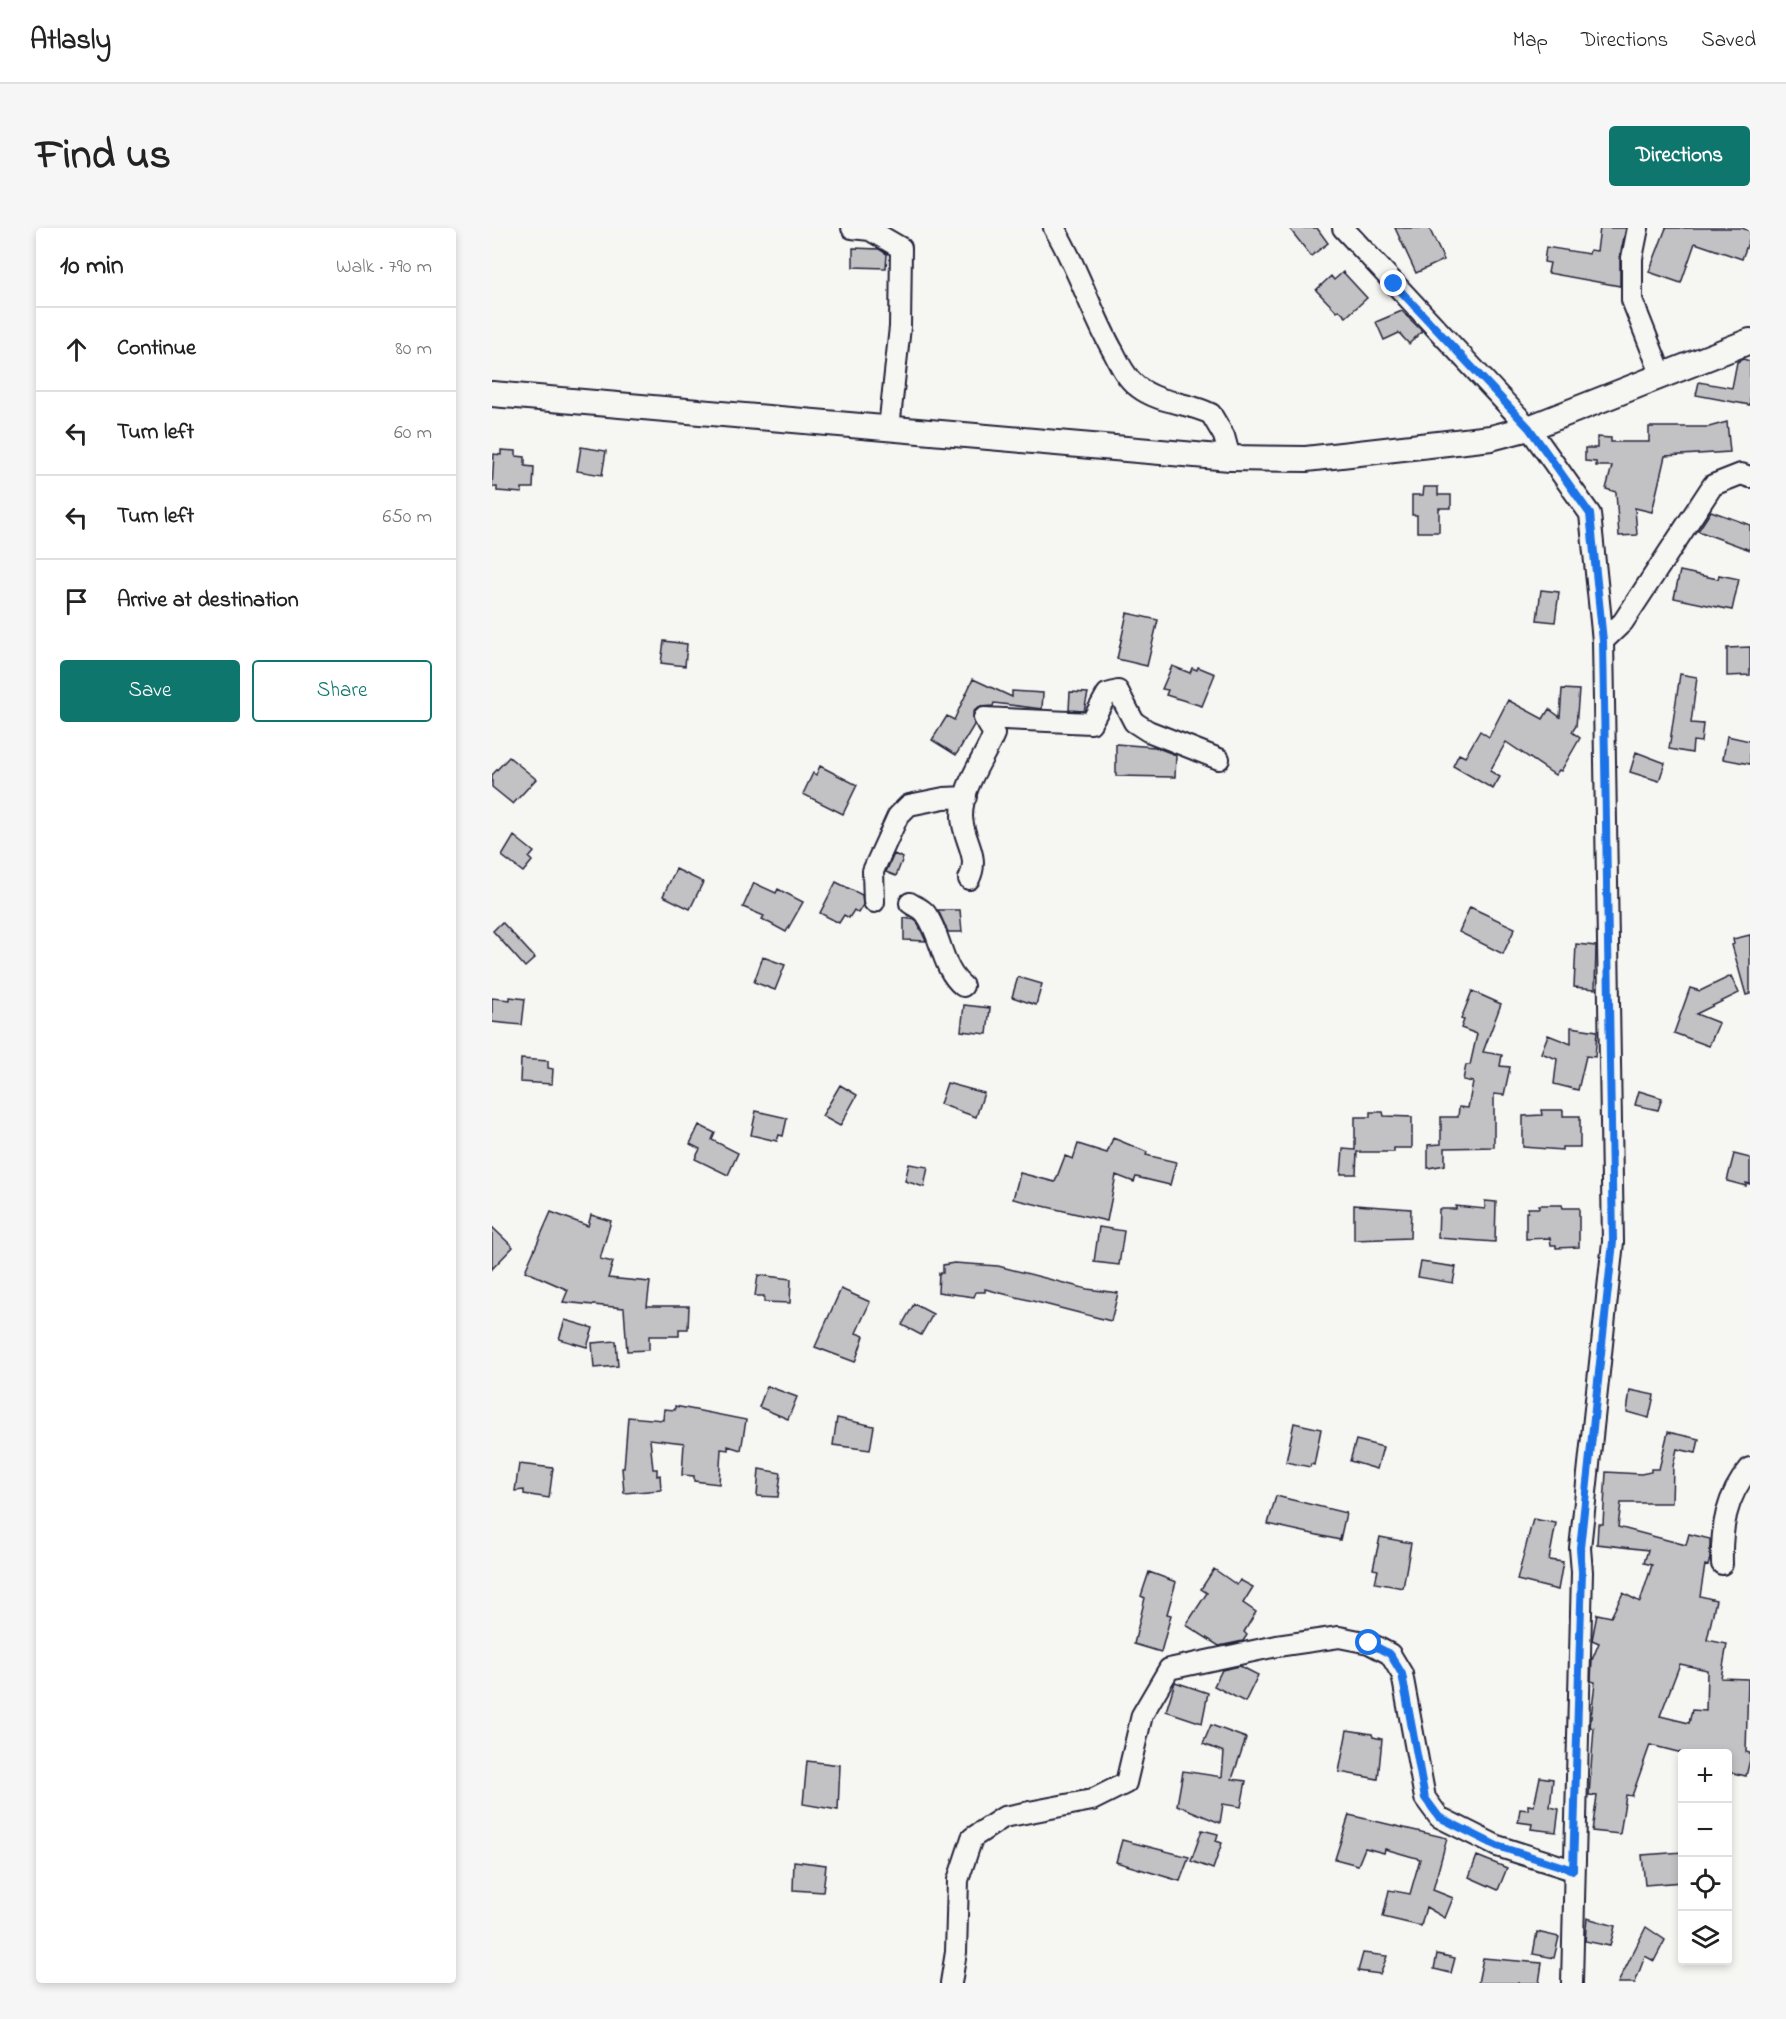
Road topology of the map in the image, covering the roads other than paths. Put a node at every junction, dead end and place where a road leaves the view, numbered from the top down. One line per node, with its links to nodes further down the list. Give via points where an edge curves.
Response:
1 (852, 228): 8 (street, via 870,230 901,248 900,327)
2 (1054, 228): 10 (street, via 1124,371 1137,387 1156,397 1211,414 1224,436)
3 (1343, 228): 9 (street)
4 (1638, 228): 6 (street, via 1632,258 1632,300)
5 (1750, 341): 6 (street)
6 (1662, 376): 9 (street)
7 (492, 394): 8 (street)
8 (889, 428): 10 (street)
9 (1529, 428): 10 (street, via 1479,440 1306,459); 12 (street, via 1590,514)
10 (1230, 458)
11 (1750, 477): 12 (street, via 1741,474 1713,485 1623,621)
12 (1603, 641): 21 (street, via 1613,1242 1580,1548)
13 (1219, 759): 14 (street, via 1134,722 1118,690 1107,694 1091,723 1001,727 966,788)
14 (966, 797): 15 (street, via 962,817 973,859); 16 (street, via 909,805 898,816 873,872)
15 (969, 879)
16 (874, 902)
17 (910, 903): 18 (street, via 927,914 948,967)
18 (963, 986)
19 (1750, 1468): 20 (street, via 1728,1503 1721,1532)
20 (1722, 1564)
21 (1573, 1870): 22 (street, via 1497,1846 1439,1817 1425,1798 1402,1674 1390,1654 1369,1643 1339,1637 1277,1646 1169,1669 1142,1715 1126,1783 1092,1800 1004,1817 972,1838 958,1880); 23 (street)
22 (951, 1983)
23 (1572, 1983)

